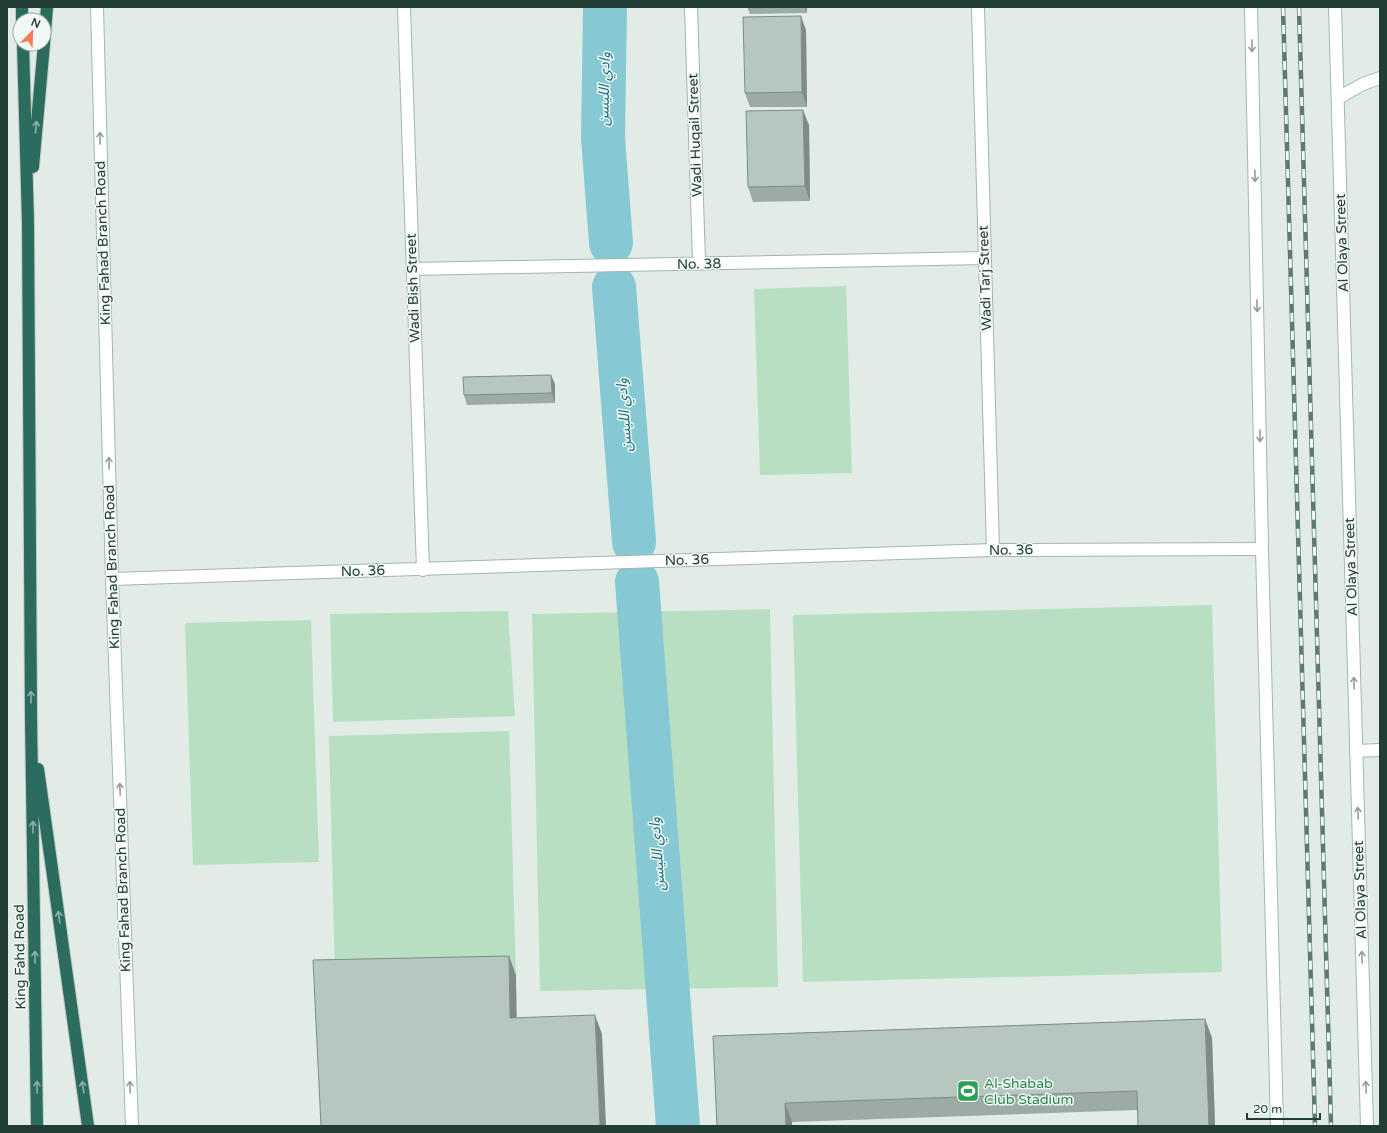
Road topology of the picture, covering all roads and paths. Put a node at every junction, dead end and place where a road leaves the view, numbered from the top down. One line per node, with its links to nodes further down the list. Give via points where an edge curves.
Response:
1 (97, 7): 18 (main road, King Fahad Branch Road, one-way to 1)
2 (404, 7): 14 (main road, Wadi Bish Street)
3 (691, 7): 13 (main road, Wadi Huqail Street)
4 (978, 7): 12 (main road, Wadi Tarj Street)
5 (1251, 7): 15 (main road, one-way to 15)
6 (1335, 7): 10 (main road, Al Olaya Street)
7 (23, 52): 11 (highway, King Fahd Road)
8 (43, 52): 11 (highway, one-way to 8)
9 (1380, 78): 10 (main road)
10 (1338, 98): 21 (main road, Al Olaya Street, one-way to 10)
11 (28, 222): 19 (highway, King Fahd Road, one-way to 11)
12 (985, 258): 13 (main road, No. 38); 16 (main road, Wadi Tarj Street)
13 (699, 264): 14 (main road, No. 38)
14 (412, 269): 17 (main road, Wadi Bish Street)
15 (1262, 548): 16 (main road, No. 36); 25 (main road)
16 (993, 550): 17 (main road, No. 36)
17 (423, 570): 18 (main road, No. 36)
18 (112, 579): 24 (main road, King Fahad Branch Road, one-way to 18)
19 (31, 717): 22 (highway, King Fahd Road, one-way to 19); 23 (highway, one-way to 19)
20 (1380, 750): 21 (main road)
21 (1356, 751): 26 (main road, Al Olaya Street, one-way to 21)
22 (37, 1126)
23 (88, 1126)
24 (132, 1126)
25 (1277, 1126)
26 (1367, 1126)

